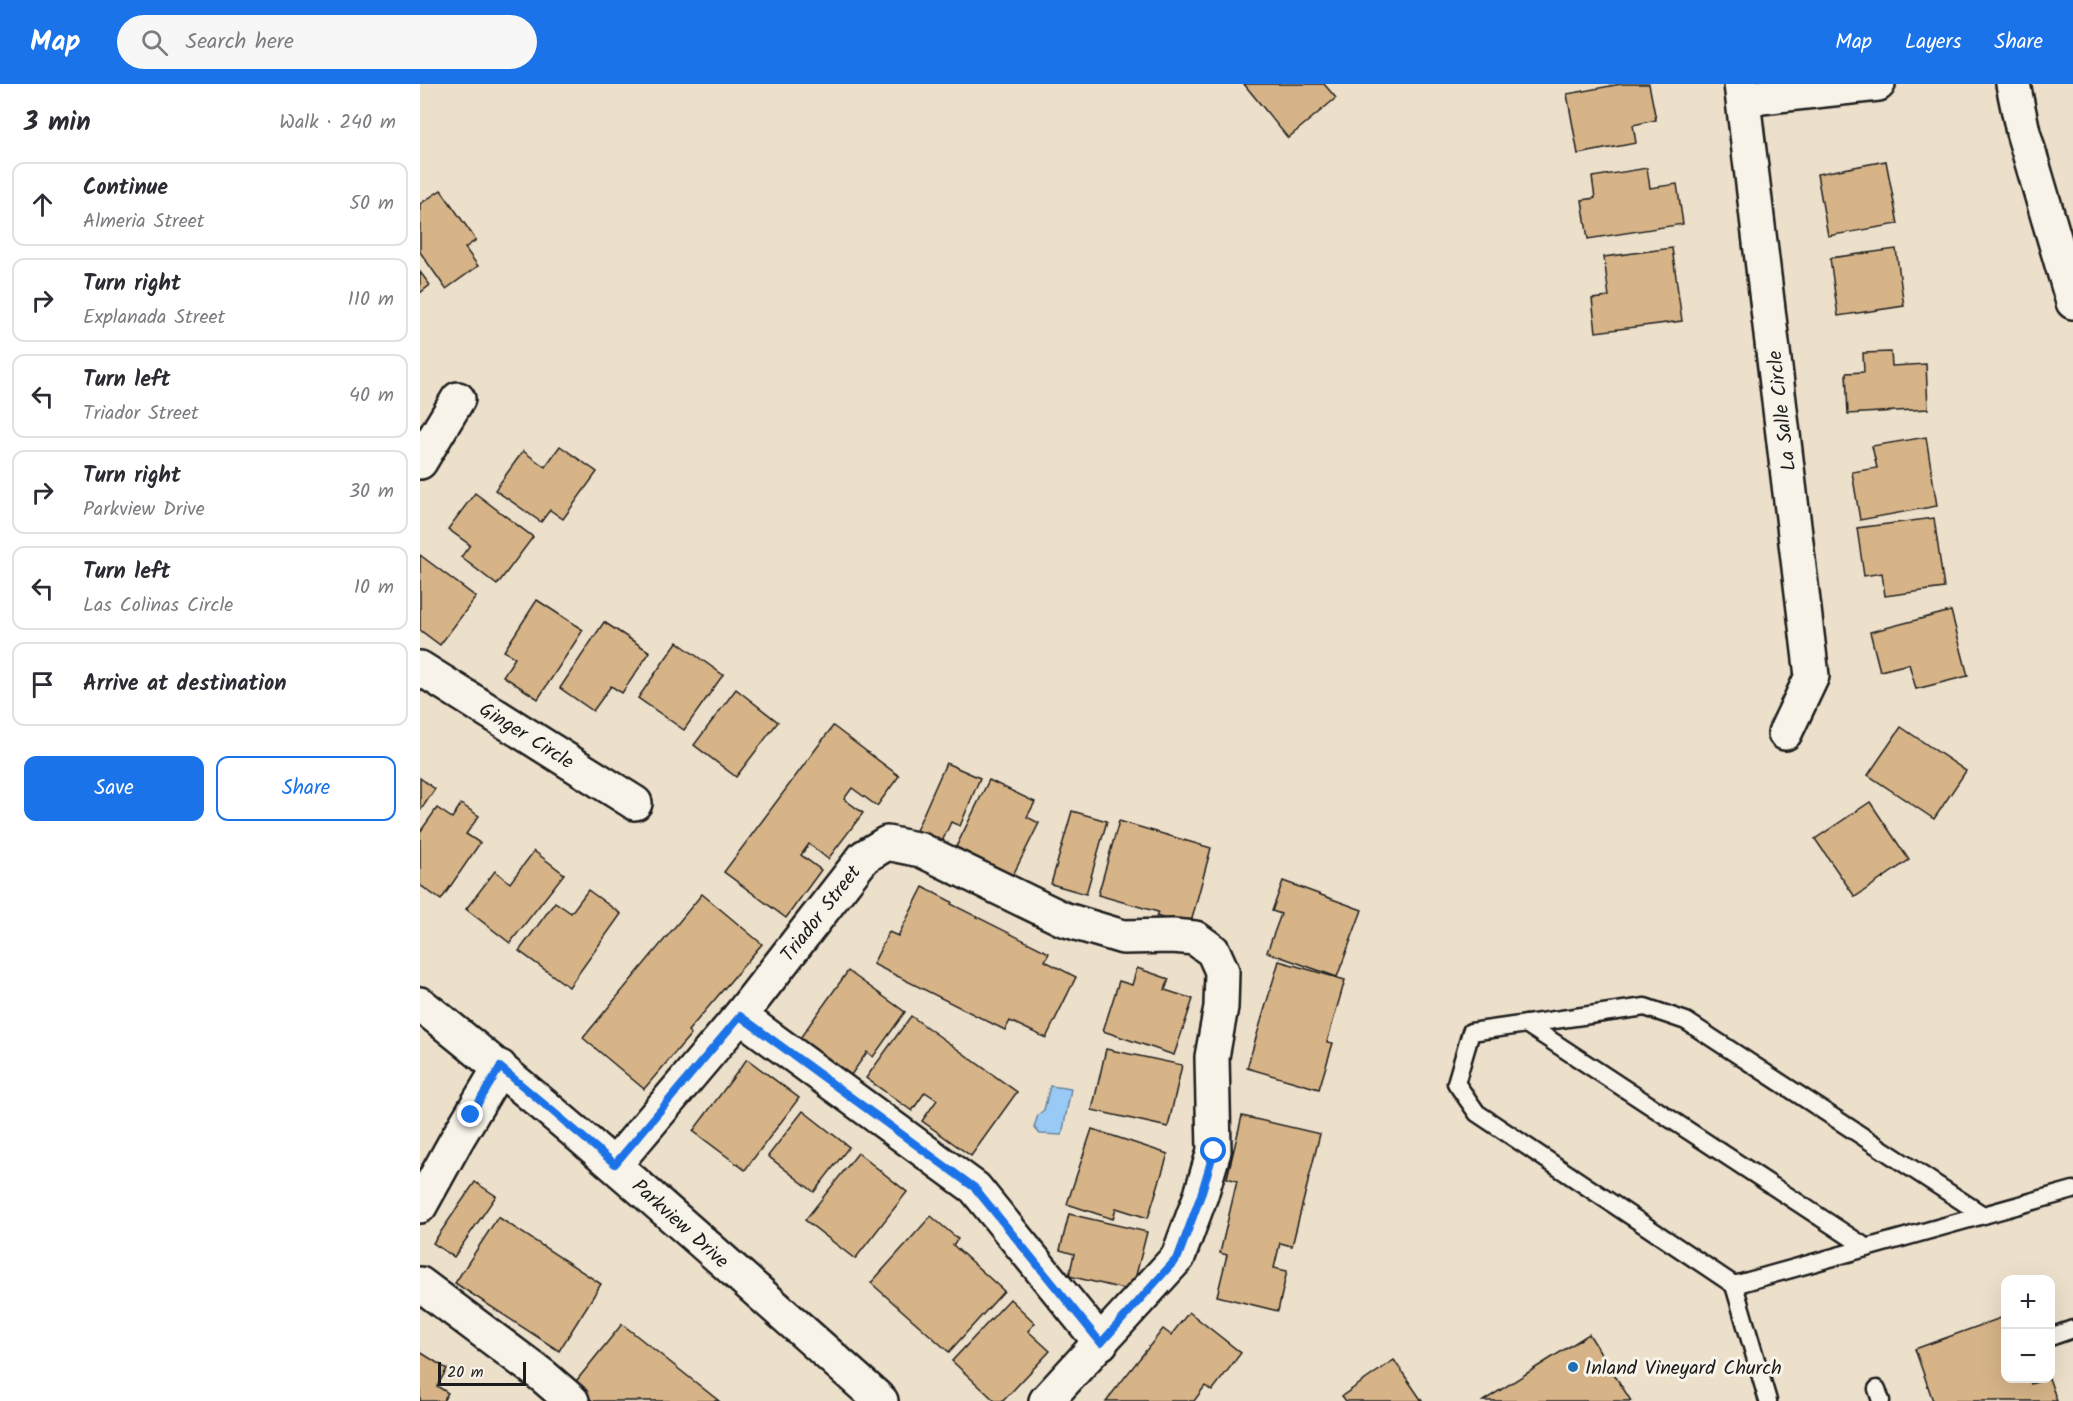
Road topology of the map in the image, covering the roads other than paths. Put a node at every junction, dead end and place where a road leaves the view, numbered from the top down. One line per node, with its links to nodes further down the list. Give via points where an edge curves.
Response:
1 (1878, 84): 3 (street)
2 (2013, 84): 4 (street, via 2023,132)
3 (1743, 91): 8 (street, La Salle Circle, via 1812,676)
4 (2073, 302)
5 (458, 399): 6 (street)
6 (420, 462)
7 (420, 668): 9 (street, Ginger Circle)
8 (1785, 733)
9 (635, 803)
10 (420, 1004): 13 (street, Parkview Drive)
11 (740, 1016): 14 (street, Triador Street); 23 (street, via 975,1188); 23 (street, Triador Street, via 864,856 888,843 921,850 1063,919 1123,937 1195,938 1213,951 1222,971 1221,1007 1212,1057 1214,1151 1178,1257)
12 (1526, 1024): 17 (lane, via 1645,1007 1686,1021); 18 (lane); 20 (lane, via 1471,1032 1456,1083 1477,1113)
13 (500, 1067): 14 (street, Parkview Drive); 16 (street)
14 (615, 1164): 25 (street, Parkview Drive)
15 (2073, 1190): 17 (lane)
16 (420, 1206)
17 (1983, 1215): 18 (lane)
18 (1867, 1248): 20 (lane)
19 (420, 1284): 24 (street)
20 (1734, 1285): 27 (lane)
21 (2073, 1329): 22 (lane)
22 (2055, 1335)
23 (1101, 1343): 26 (street)
24 (572, 1401)
25 (881, 1401)
26 (1046, 1401)
27 (1768, 1401)

